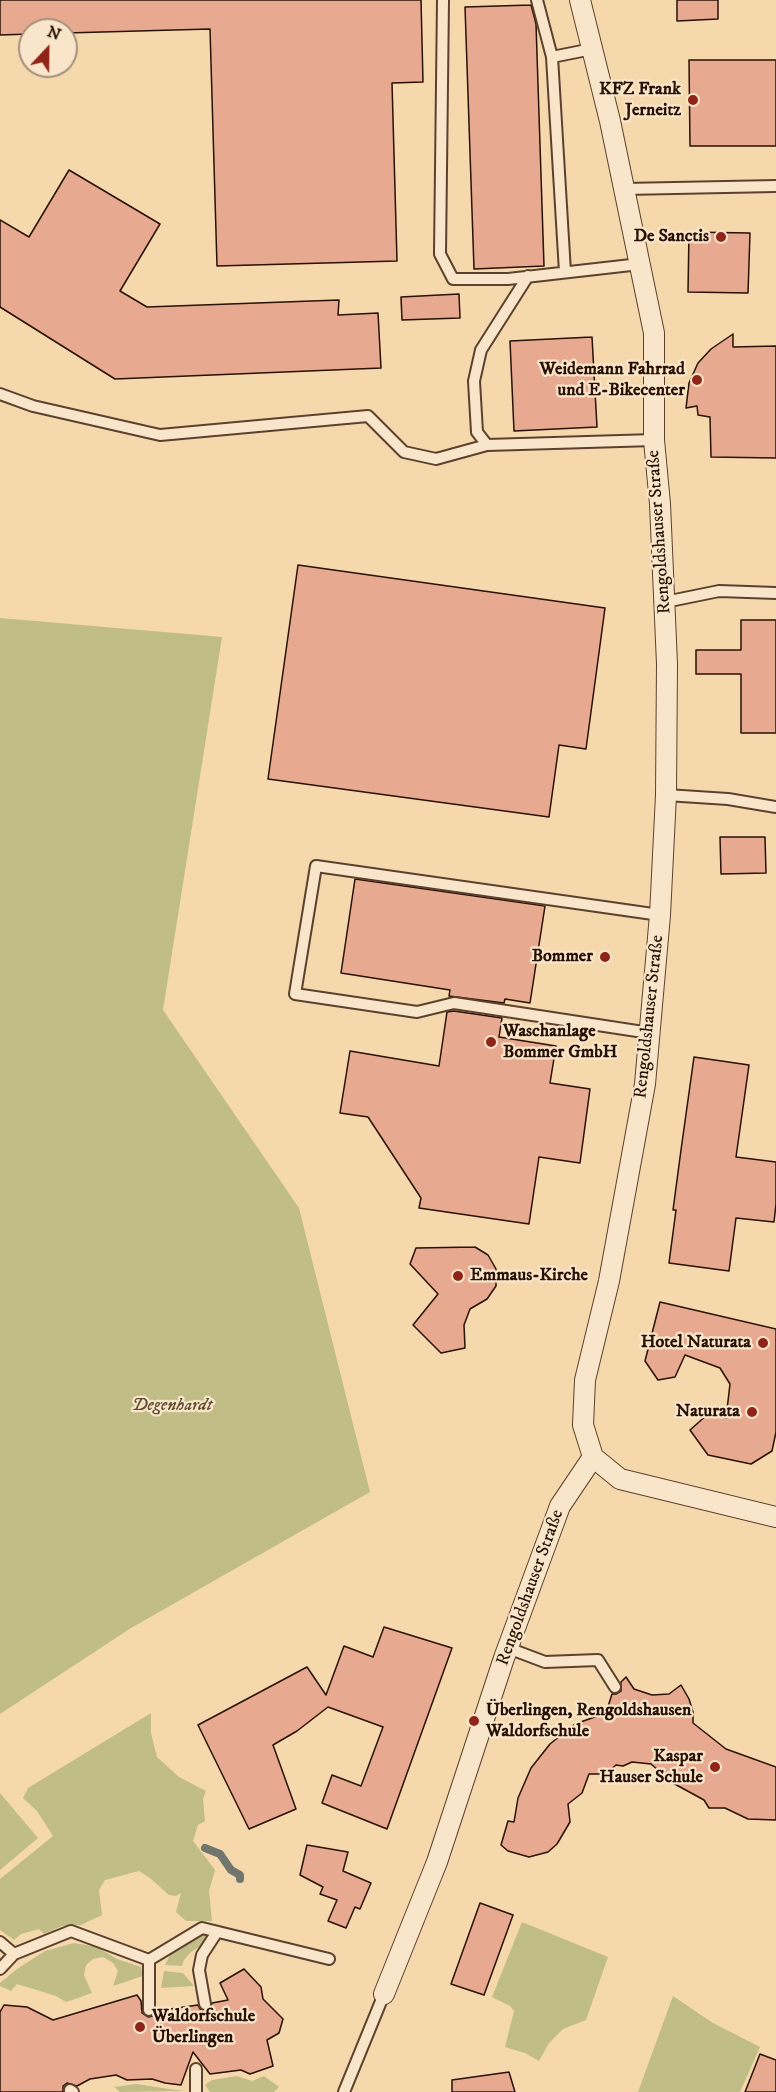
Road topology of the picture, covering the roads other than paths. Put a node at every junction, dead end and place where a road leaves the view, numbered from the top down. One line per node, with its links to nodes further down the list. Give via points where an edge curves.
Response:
1 (442, 0): 10 (lane, via 440,254 453,279)
2 (537, 0): 5 (lane)
3 (580, 0): 4 (street, Rengoldshauser Straße)
4 (592, 49): 5 (lane); 7 (street, Rengoldshauser Straße)
5 (552, 57): 9 (lane)
6 (776, 186): 7 (lane)
7 (624, 189): 8 (street, Rengoldshauser Straße)
8 (640, 264): 9 (lane); 12 (street, Rengoldshauser Straße, via 654,333)
9 (565, 272): 10 (lane)
10 (528, 276): 13 (lane, via 481,350 474,381 477,432)
11 (0, 394): 13 (lane, via 33,406 160,435 368,416 404,452 436,459)
12 (654, 440): 13 (lane); 15 (street, Rengoldshauser Straße)
13 (487, 446)
14 (776, 593): 15 (lane, via 719,591)
15 (665, 602): 16 (street, Rengoldshauser Straße)
16 (666, 795): 17 (lane); 18 (street, Rengoldshauser Straße)
17 (776, 807)
18 (660, 915): 19 (street, Rengoldshauser Straße); 19 (lane, via 316,866 295,994 417,1012 454,1003)
19 (650, 1033): 20 (street, Rengoldshauser Straße, via 645,1084 612,1263 585,1380 583,1425)
20 (593, 1458): 21 (street, via 620,1479); 22 (street, Rengoldshauser Straße, via 560,1506)
21 (776, 1517)
22 (508, 1648): 23 (lane, via 545,1662 598,1660); 30 (street, Rengoldshauser Straße, via 436,1862)
23 (615, 1687)
24 (217, 1932): 27 (lane); 28 (lane, via 202,1928); 31 (lane, via 202,1955 199,1970)
25 (0, 1942): 26 (lane)
26 (14, 1954): 28 (lane, via 71,1931); 29 (lane)
27 (329, 1959)
28 (149, 1960): 32 (lane)
29 (0, 1969)
30 (384, 1994): 35 (lane)
31 (205, 2004)
32 (148, 2010)
33 (196, 2069): 34 (lane)
34 (196, 2092)
35 (344, 2092)

